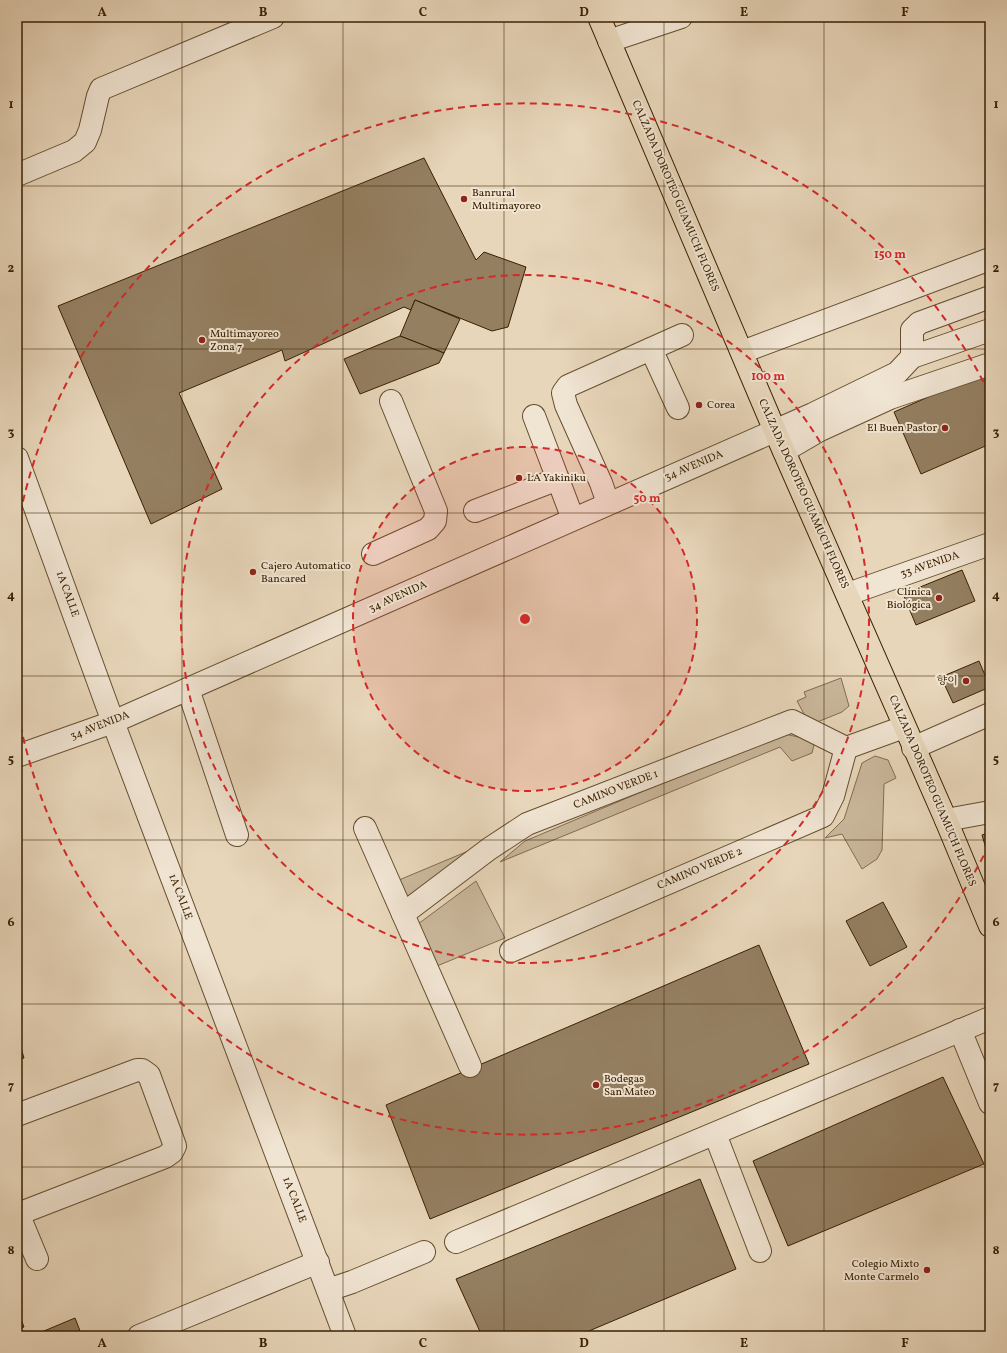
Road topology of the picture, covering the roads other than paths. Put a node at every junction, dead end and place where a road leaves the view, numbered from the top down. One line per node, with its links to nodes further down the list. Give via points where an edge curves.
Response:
1 (273, 17): 5 (street, via 101,89 85,142 74,151)
2 (599, 17): 4 (main road, CALZADA DOROTEO GUAMUCH FLORES)
3 (681, 17): 4 (street)
4 (609, 41): 11 (main road, CALZADA DOROTEO GUAMUCH FLORES)
5 (17, 175)
6 (990, 259): 11 (street)
7 (990, 297): 12 (street, via 919,323 912,330)
8 (990, 330): 12 (street)
9 (682, 335): 10 (street)
10 (651, 349): 15 (street); 21 (street, via 568,386 563,393)
11 (742, 352): 17 (main road, CALZADA DOROTEO GUAMUCH FLORES)
12 (912, 357): 17 (street, 34 AVENIDA, via 897,373)
13 (990, 364): 18 (street, via 890,398 820,430)
14 (391, 400): 25 (street, via 436,511 435,521 428,529)
15 (678, 408)
16 (534, 416): 20 (street)
17 (775, 431): 18 (main road, CALZADA DOROTEO GUAMUCH FLORES); 21 (street, 34 AVENIDA)
18 (784, 451): 26 (main road, CALZADA DOROTEO GUAMUCH FLORES)
19 (17, 458): 29 (street, 1A CALLE)
20 (558, 479): 22 (street); 23 (street)
21 (608, 503): 23 (street, 34 AVENIDA)
22 (475, 511)
23 (574, 520): 27 (street, 34 AVENIDA)
24 (990, 544): 26 (street, 33 AVENIDA)
25 (374, 554)
26 (848, 594): 30 (main road, CALZADA DOROTEO GUAMUCH FLORES)
27 (188, 689): 29 (street, 34 AVENIDA); 37 (street)
28 (990, 714): 32 (street)
29 (113, 722): 33 (street, 34 AVENIDA); 52 (street, 1A CALLE)
30 (904, 727): 31 (street); 32 (main road, CALZADA DOROTEO GUAMUCH FLORES)
31 (846, 748): 38 (street, CAMINO VERDE 1, via 792,721 527,824 489,849); 40 (street, CAMINO VERDE 2, via 833,796 823,816)
32 (913, 748): 35 (main road, CALZADA DOROTEO GUAMUCH FLORES)
33 (17, 756)
34 (990, 812): 35 (street)
35 (946, 820): 39 (main road, CALZADA DOROTEO GUAMUCH FLORES)
36 (365, 828): 38 (street)
37 (237, 835)
38 (403, 914): 43 (street)
39 (990, 926)
40 (511, 952)
41 (990, 1018): 42 (street)
42 (960, 1030): 44 (street); 46 (street)
43 (470, 1066)
44 (990, 1104)
45 (17, 1115): 47 (street, via 142,1070 149,1075 175,1146 165,1157)
46 (715, 1134): 48 (street); 49 (street)
47 (18, 1212): 51 (street)
48 (456, 1242)
49 (760, 1251)
50 (424, 1252): 53 (street)
51 (36, 1259)
52 (318, 1262): 53 (street, 1A CALLE); 54 (street)
53 (328, 1290): 55 (street, 1A CALLE)
54 (139, 1336)
55 (345, 1336)

